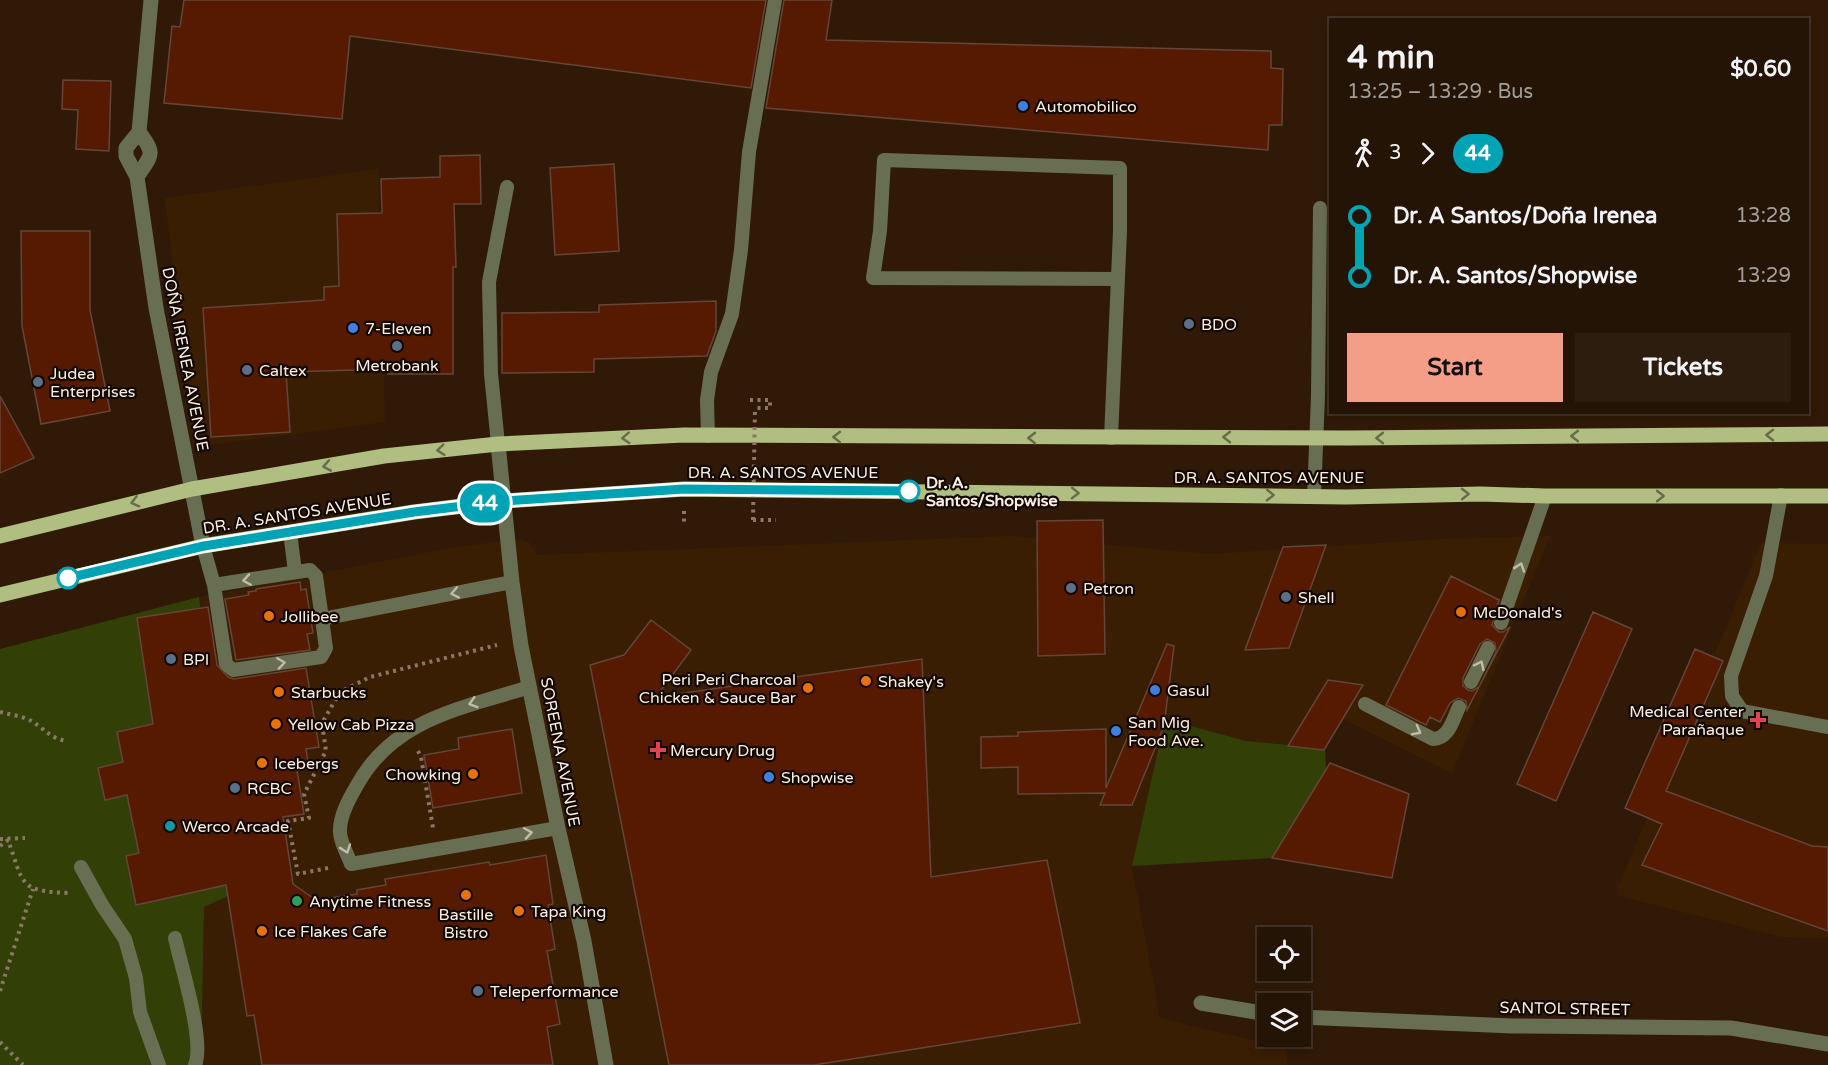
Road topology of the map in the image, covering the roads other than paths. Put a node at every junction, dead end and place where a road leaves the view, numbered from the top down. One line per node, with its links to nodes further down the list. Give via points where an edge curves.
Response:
1 (151, 0): 3 (street, DOÑA IRENEA AVENUE)
2 (775, 0): 9 (lane, via 749,152 732,314 711,372)
3 (139, 132): 4 (street, DOÑA IRENEA AVENUE, via 126,147 126,156); 4 (street, DOÑA IRENEA AVENUE, via 151,147 151,156)
4 (137, 177): 13 (street, DOÑA IRENEA AVENUE, via 156,308)
5 (507, 187): 12 (lane, via 489,282 491,374)
6 (1320, 208): 10 (lane)
7 (1117, 279): 7 (lane, via 1120,168 885,160 873,278); 11 (lane)
8 (1828, 434): 10 (main road, one-way to 10)
9 (708, 436): 11 (main road, one-way to 9); 12 (main road, one-way to 12)
10 (1317, 437): 11 (main road, one-way to 11); 15 (lane)
11 (1111, 438)
12 (498, 444): 13 (main road, one-way to 13, via 384,456); 18 (street, SOREENA AVENUE)
13 (192, 489): 20 (main road, one-way to 20); 21 (street, DOÑA IRENEA AVENUE)
14 (1781, 495): 16 (main road, DR. A. SANTOS AVENUE, one-way to 14); 17 (main road, DR. A. SANTOS AVENUE); 33 (lane, via 1766,576 1731,676 1732,696 1742,711)
15 (1314, 496): 16 (main road, DR. A. SANTOS AVENUE, one-way to 16); 18 (main road, DR. A. SANTOS AVENUE, one-way to 15, via 684,489)
16 (1545, 496): 27 (lane, one-way to 16)
17 (1828, 496)
18 (504, 501): 19 (main road, DR. A. SANTOS AVENUE); 23 (street, SOREENA AVENUE)
19 (290, 532): 21 (main road, DR. A. SANTOS AVENUE); 22 (lane)
20 (0, 536)
21 (204, 546): 24 (lane); 25 (main road, DR. A. SANTOS AVENUE)
22 (295, 572): 24 (lane, one-way to 24); 26 (lane, via 310,570 316,576)
23 (512, 582): 26 (lane, one-way to 26); 30 (street, SOREENA AVENUE)
24 (214, 585): 26 (lane, one-way to 26, via 226,664 233,670 321,657 326,648)
25 (0, 595)
26 (322, 619)
27 (1501, 622)
28 (1488, 648): 29 (lane, one-way to 28)
29 (1471, 682)
30 (529, 687): 34 (street, SOREENA AVENUE); 34 (lane, one-way to 34, via 425,721 391,742 366,769 346,805 339,831 351,864)
31 (1365, 704): 32 (lane, one-way to 32, via 1433,739 1445,735)
32 (1459, 707)
33 (1828, 727)
34 (558, 828): 43 (street, SOREENA AVENUE, via 584,940)
35 (81, 867): 41 (lane, via 124,939 136,978 140,1012)
36 (175, 938): 42 (lane, via 195,1026)
37 (1201, 1003): 38 (street)
38 (1257, 1012)
39 (1311, 1017): 40 (street, SANTOL STREET, via 1513,1026 1731,1028)
40 (1828, 1044)
41 (159, 1065)
42 (195, 1065)
43 (606, 1065)

